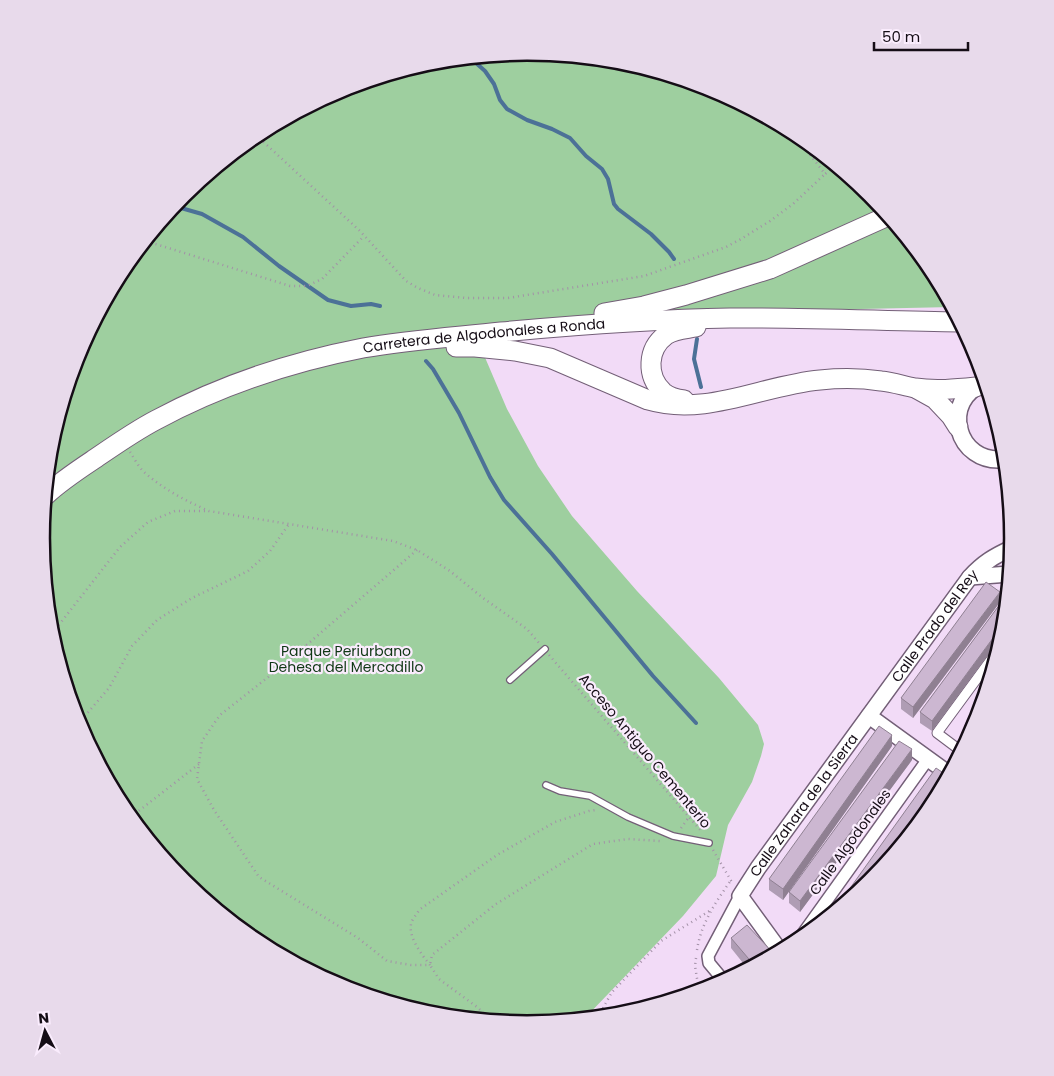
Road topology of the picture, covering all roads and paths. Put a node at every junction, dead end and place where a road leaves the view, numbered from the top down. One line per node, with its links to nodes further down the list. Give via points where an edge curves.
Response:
1 (262, 141): 6 (path)
2 (810, 155): 4 (path)
3 (830, 170): 4 (path)
4 (825, 174): 6 (path, via 770,221 726,247 644,276 508,298 436,295 418,288 406,281)
5 (882, 219): 10 (main road, via 770,269 686,296 570,317)
6 (364, 236): 7 (path, via 322,279 307,286 290,286)
7 (153, 243)
8 (732, 318): 9 (main road, Carretera de Algodonales a Ronda); 10 (main road, Carretera de Algodonales a Ronda); 15 (main road, via 678,329 659,341 653,351 650,362 656,384 674,399)
9 (952, 322)
10 (531, 329): 11 (main road, Carretera de Algodonales a Ronda)
11 (413, 341): 15 (main road, via 444,347 515,351 550,358 648,400); 17 (main road, Carretera de Algodonales a Ronda, via 292,364 227,387 156,420)
12 (978, 384): 14 (main road, via 946,390)
13 (979, 385): 16 (main road, via 961,404)
14 (916, 388): 15 (main road, via 858,379 819,380 723,401); 16 (main road, via 935,400)
15 (692, 404)
16 (958, 427): 18 (main road, via 969,448 979,455)
17 (123, 440): 19 (main road, Carretera de Algodonales a Ronda); 20 (path, via 143,471 186,501)
18 (997, 459)
19 (53, 489)
20 (209, 511): 21 (path, Acceso Antiguo Cementerio); 26 (path, via 175,511 148,522 120,547)
21 (289, 524): 22 (path, Acceso Antiguo Cementerio, via 393,541); 31 (path, via 270,551 248,571 192,598 157,620 132,646 109,688)
22 (417, 550): 27 (path, Acceso Antiguo Cementerio, via 527,629); 34 (path, via 220,715 202,741)
23 (1004, 552): 25 (street, Calle Prado del Rey, via 983,564)
24 (1002, 575): 25 (street)
25 (970, 577): 30 (street, Calle Prado del Rey)
26 (58, 626)
27 (545, 649): 29 (lane); 39 (path, Acceso Antiguo Cementerio)
28 (987, 665): 32 (street, via 937,733)
29 (510, 680)
30 (869, 716): 33 (street); 42 (street, Calle Zahara de la Sierra)
31 (84, 717)
32 (956, 747)
33 (928, 759): 35 (street); 44 (street, Calle Algodonales)
34 (199, 764): 38 (path); 46 (path, via 197,779 259,877 358,938 387,961)
35 (944, 770)
36 (546, 785): 37 (lane, via 590,796)
37 (614, 809): 40 (lane); 46 (path, via 588,811 555,822 497,855 419,910 411,923 412,937)
38 (137, 813)
39 (689, 817): 40 (path); 41 (path, Acceso Antiguo Cementerio)
40 (673, 836): 41 (lane); 46 (path, via 664,841 628,839 593,844 496,904 432,955)
41 (709, 844): 42 (path, Acceso Antiguo Cementerio)
42 (740, 896): 45 (street); 47 (street, via 708,956 709,963)
43 (711, 910): 48 (path, via 661,941 612,992)
44 (814, 918)
45 (775, 945)
46 (430, 965): 49 (path, via 440,979)
47 (719, 975)
48 (603, 1009)
49 (483, 1013)

